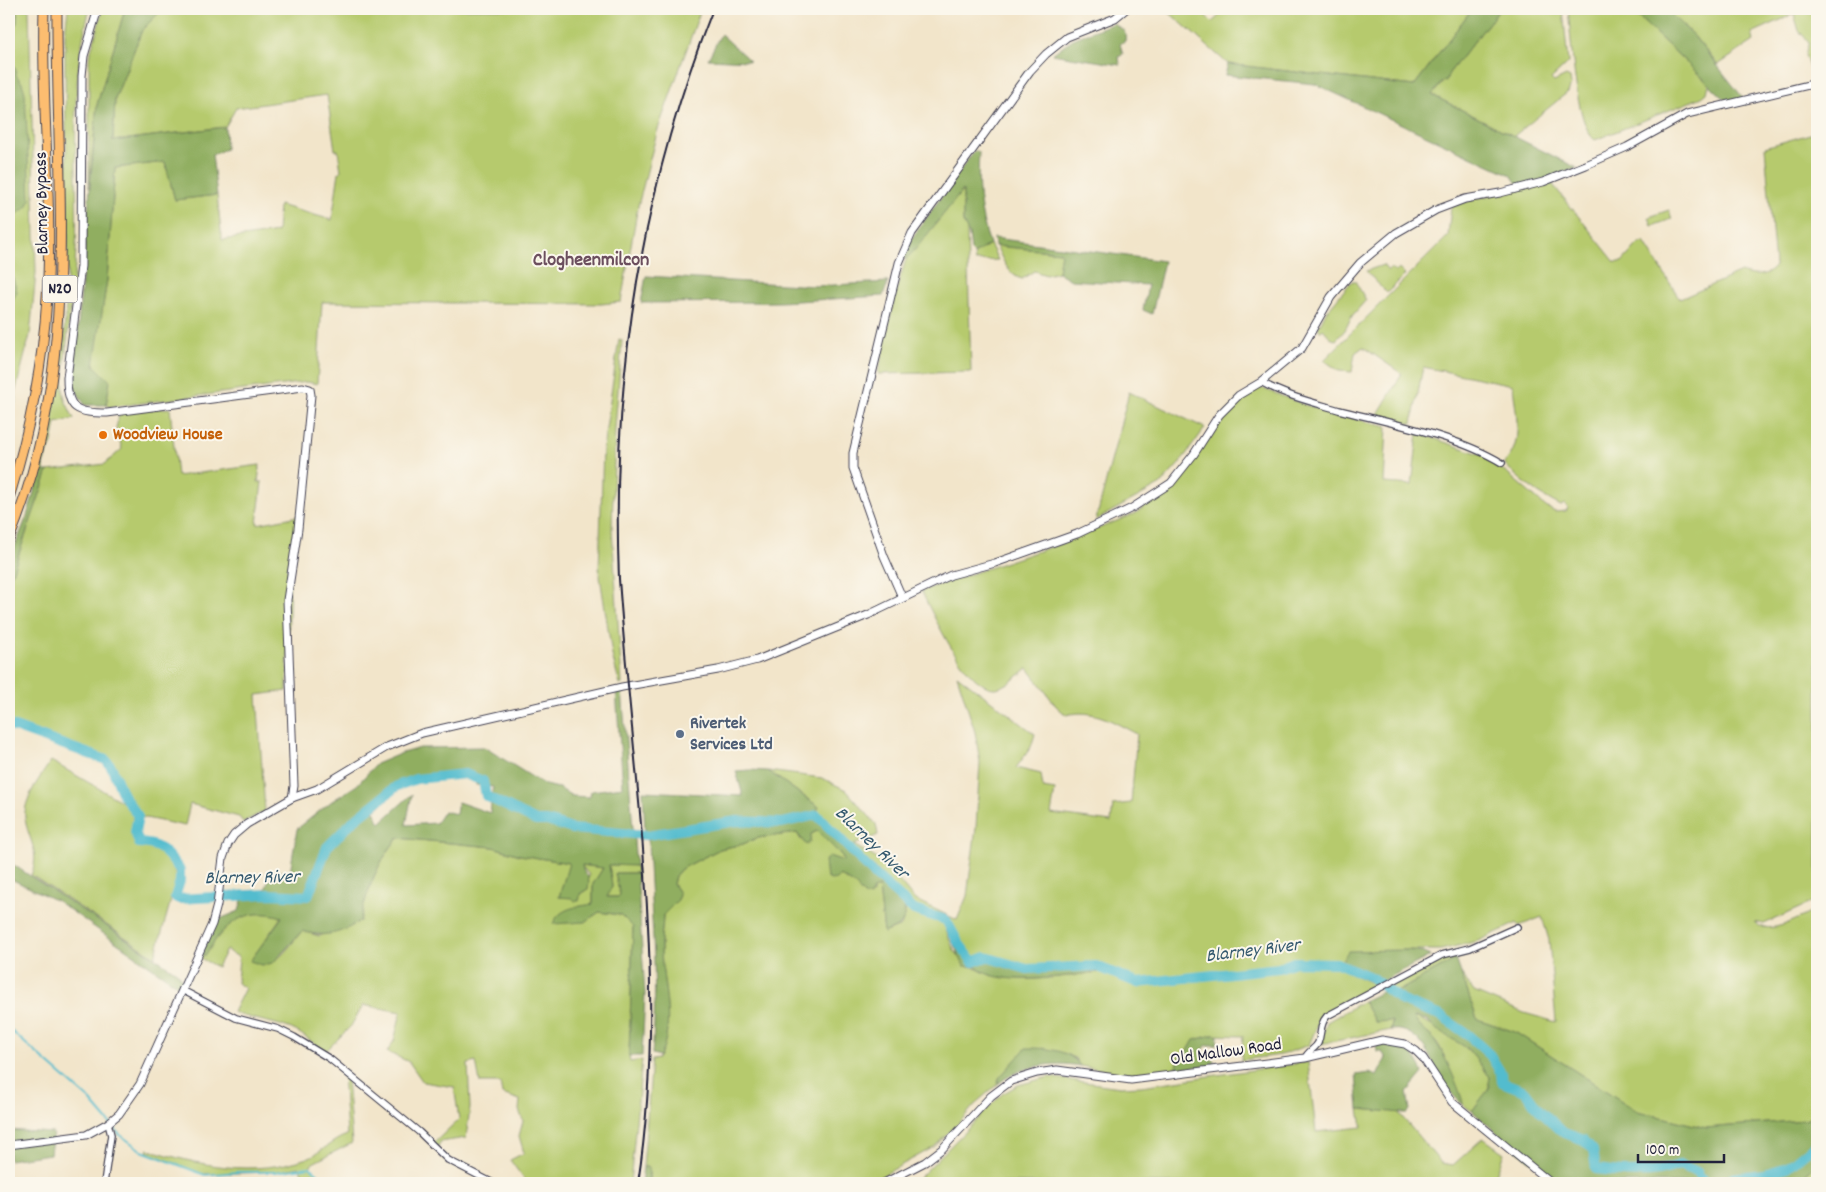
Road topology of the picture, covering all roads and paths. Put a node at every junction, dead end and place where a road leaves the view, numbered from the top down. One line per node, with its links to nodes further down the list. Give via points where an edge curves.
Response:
1 (40, 9): 8 (highway)
2 (44, 9): 8 (highway, Blarney Bypass / N20)
3 (57, 9): 7 (highway, Blarney Bypass / N20)
4 (63, 9): 7 (highway)
5 (1126, 9): 14 (street, via 1115,18 1067,37 1030,71 912,233 899,262 853,453 853,468)
6 (97, 10): 15 (street, via 82,76 81,266 67,378 68,395 80,412 107,413 303,386 310,389 298,530 287,600)
7 (57, 32): 13 (highway, Blarney Bypass / N20, via 61,265 56,352 42,434)
8 (43, 53): 12 (highway, Blarney Bypass / N20, via 47,296 38,375 24,450)
9 (1817, 83): 10 (street, via 1687,114 1586,166 1543,182 1465,199 1436,210 1396,233 1360,263 1327,303 1302,348)
10 (1261, 382): 11 (street, via 1299,400 1474,448); 14 (street, via 1239,395 1218,415 1171,483 1155,496 1077,534 951,575)
11 (1502, 463)
12 (9, 498)
13 (9, 539)
14 (902, 597): 15 (street, via 868,615 757,660 422,733)
15 (292, 798): 17 (street, via 247,824 226,847 212,924)
16 (1517, 927): 18 (street, via 1470,948 1442,955 1328,1016 1321,1026 1317,1044)
17 (182, 990): 19 (street, via 140,1084 123,1109); 22 (street, via 236,1018 294,1037 341,1069 419,1132 448,1160)
18 (1305, 1058): 23 (street, Old Mallow Road, via 1131,1080 1057,1070 1037,1073 1010,1082 991,1096 942,1149 925,1162); 24 (street, Old Mallow Road, via 1382,1040 1405,1044 1423,1058 1452,1102 1464,1114)
19 (109, 1122): 20 (street, via 86,1135); 21 (street, via 111,1135)
20 (9, 1145)
21 (104, 1183)
22 (493, 1183)
23 (884, 1183)
24 (1551, 1183)

